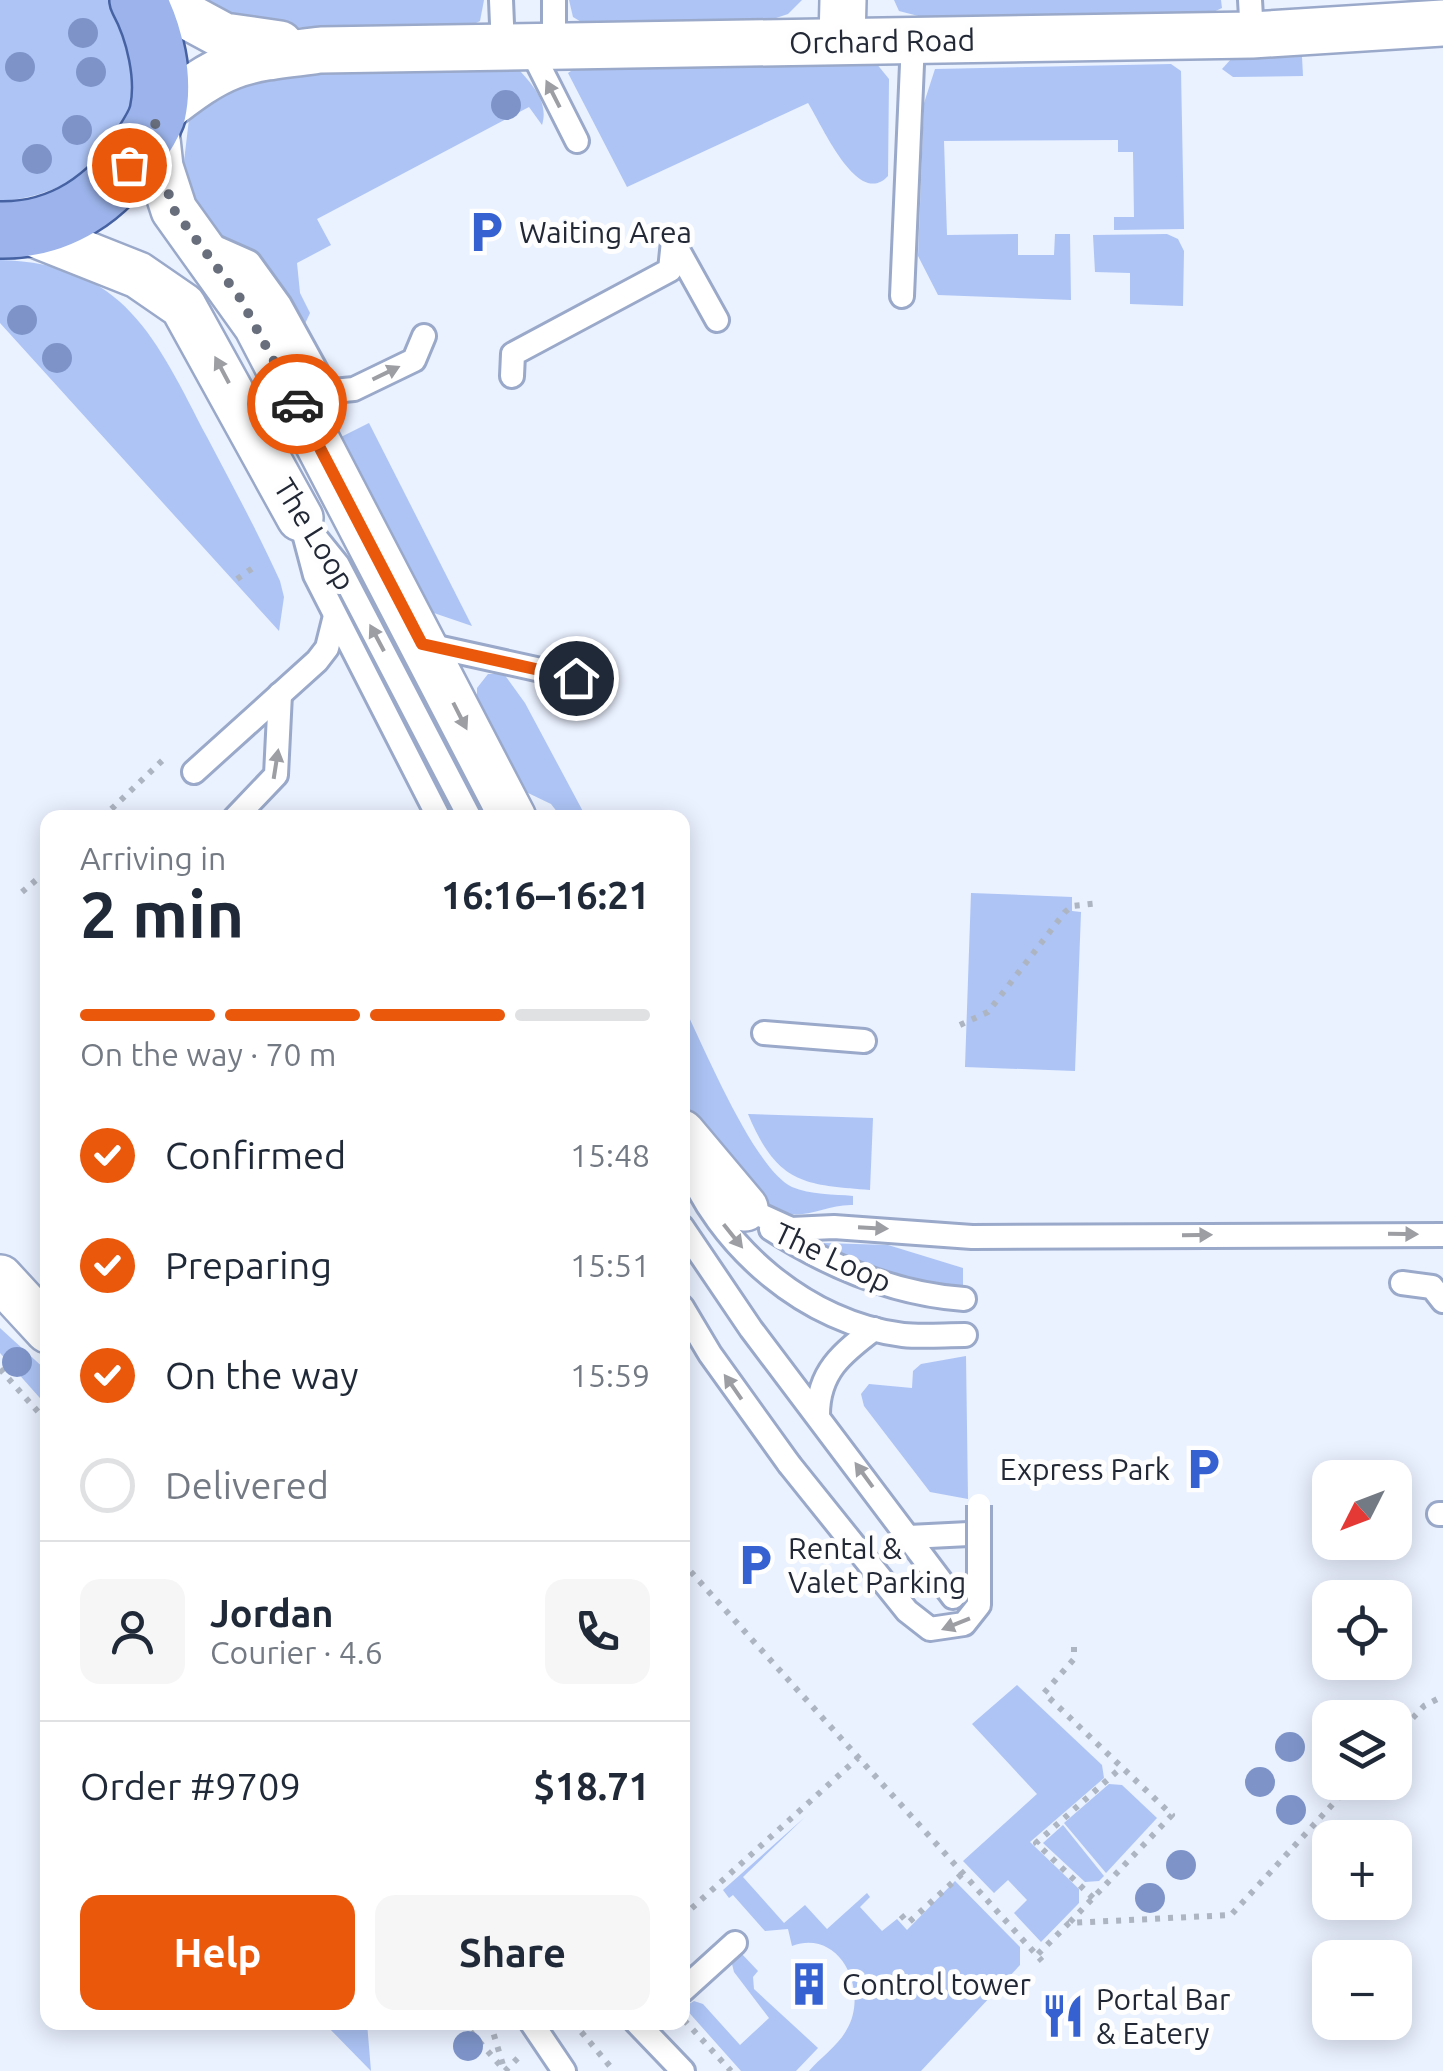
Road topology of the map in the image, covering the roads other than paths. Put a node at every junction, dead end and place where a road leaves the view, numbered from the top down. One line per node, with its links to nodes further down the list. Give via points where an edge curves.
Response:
1 (138, 0): 11 (main road, via 156,50)
2 (156, 0): 10 (street, Orchard Road, via 224,36)
3 (501, 0): 9 (lane)
4 (554, 0): 9 (lane)
5 (1251, 18): 7 (street, Orchard Road); 8 (street, Orchard Road)
6 (842, 21): 8 (street, Orchard Road); 9 (street, Orchard Road)
7 (1443, 23)
8 (912, 40): 15 (lane)
9 (528, 46): 10 (street, Orchard Road); 12 (lane, one-way to 9)
10 (321, 50): 11 (street, Orchard Road, via 224,66)
11 (156, 118): 13 (main road, via 129,165 93,202 59,220); 14 (street, The Loop, via 166,194)
12 (578, 141)
13 (11, 230): 19 (street, The Loop, one-way to 13, via 183,306 138,275)
14 (194, 237): 17 (lane, one-way to 17, via 249,262 334,391 414,360); 21 (street, The Loop, via 249,312)
15 (902, 296)
16 (718, 320): 18 (lane, via 673,241 670,270 513,354)
17 (424, 336)
18 (512, 376)
19 (300, 518): 20 (lane, via 314,575); 27 (lane, The Loop, one-way to 19, via 338,564)
20 (335, 616): 23 (lane, via 327,648); 26 (lane)
21 (422, 644): 22 (lane); 28 (street, The Loop, one-way to 28)
22 (576, 678)
23 (280, 694): 24 (lane); 25 (lane, one-way to 23, via 276,776)
24 (194, 772)
25 (243, 810)
26 (435, 810)
27 (466, 810)
28 (509, 810)
29 (764, 1033): 30 (lane)
30 (864, 1041)
31 (690, 1143): 33 (street, The Loop)
32 (690, 1173): 42 (lane, one-way to 42, via 754,1260 819,1308)
33 (745, 1208): 34 (lane, one-way to 34, via 791,1229 972,1237); 38 (lane, The Loop, via 806,1251 863,1277)
34 (1443, 1235)
35 (690, 1239): 44 (lane)
36 (0, 1278): 41 (street)
37 (1402, 1282): 39 (lane, via 1432,1287)
38 (964, 1299)
39 (1443, 1300)
40 (690, 1320): 45 (lane, one-way to 40, bridge, via 979,1605 964,1624 930,1629 906,1612 789,1464)
41 (40, 1321)
42 (874, 1329): 43 (lane); 44 (lane, via 822,1380)
43 (965, 1335)
44 (818, 1415): 47 (lane, one-way to 44)
45 (979, 1505)
46 (969, 1534): 47 (lane)
47 (909, 1537): 48 (lane)
48 (953, 1598)
49 (735, 1942): 50 (lane)
50 (690, 1984)
51 (536, 2030): 53 (lane)
52 (646, 2030): 54 (lane)
53 (564, 2071)
54 (683, 2071)

